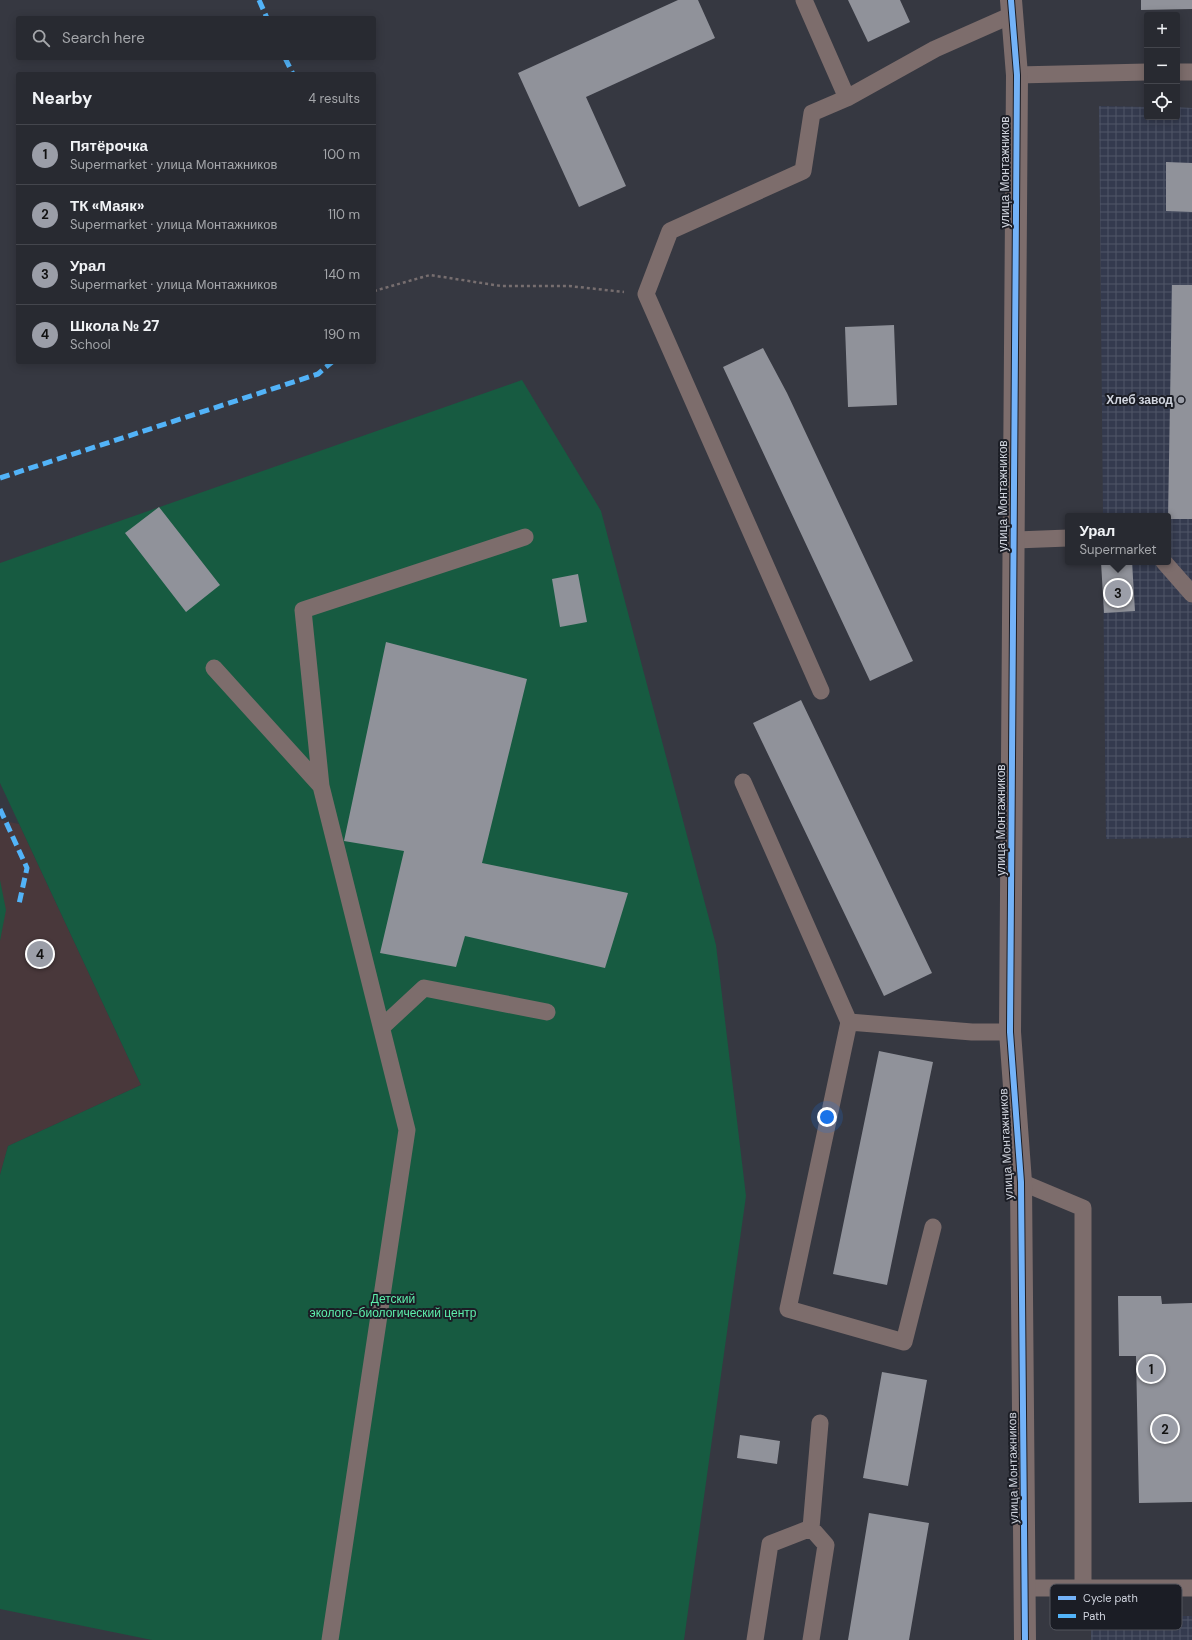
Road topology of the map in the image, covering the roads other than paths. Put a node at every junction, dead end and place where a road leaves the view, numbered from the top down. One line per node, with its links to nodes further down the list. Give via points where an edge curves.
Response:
1 (804, 0): 7 (lane)
2 (1012, 7): 6 (street, улица Монтажников); 7 (lane)
3 (1144, 72): 6 (lane)
4 (1180, 72): 5 (lane)
5 (1192, 72)
6 (1017, 75): 10 (street, улица Монтажников)
7 (847, 98): 14 (lane, via 812,113 803,171 670,231 646,294)
8 (526, 537): 16 (lane, via 303,610)
9 (1065, 538): 10 (lane)
10 (1014, 540): 20 (street, улица Монтажников)
11 (1167, 565): 12 (lane)
12 (1192, 594)
13 (214, 668): 16 (lane)
14 (820, 691)
15 (743, 782): 18 (lane)
16 (322, 786): 19 (lane)
17 (547, 1012): 19 (lane, via 424,988)
18 (848, 1022): 20 (lane, via 972,1032); 22 (lane, via 788,1309 904,1342)
19 (382, 1027): 28 (lane, via 407,1130)
20 (1010, 1032): 21 (street, улица Монтажников)
21 (1020, 1182): 25 (lane, via 1084,1208); 26 (street, улица Монтажников)
22 (933, 1227)
23 (820, 1423): 24 (lane)
24 (811, 1528): 29 (lane, via 770,1544); 30 (lane, via 826,1545)
25 (1083, 1584)
26 (1026, 1588): 27 (lane); 31 (street, улица Монтажников)
27 (1050, 1588)
28 (330, 1640)
29 (755, 1640)
30 (810, 1640)
31 (1025, 1640)

